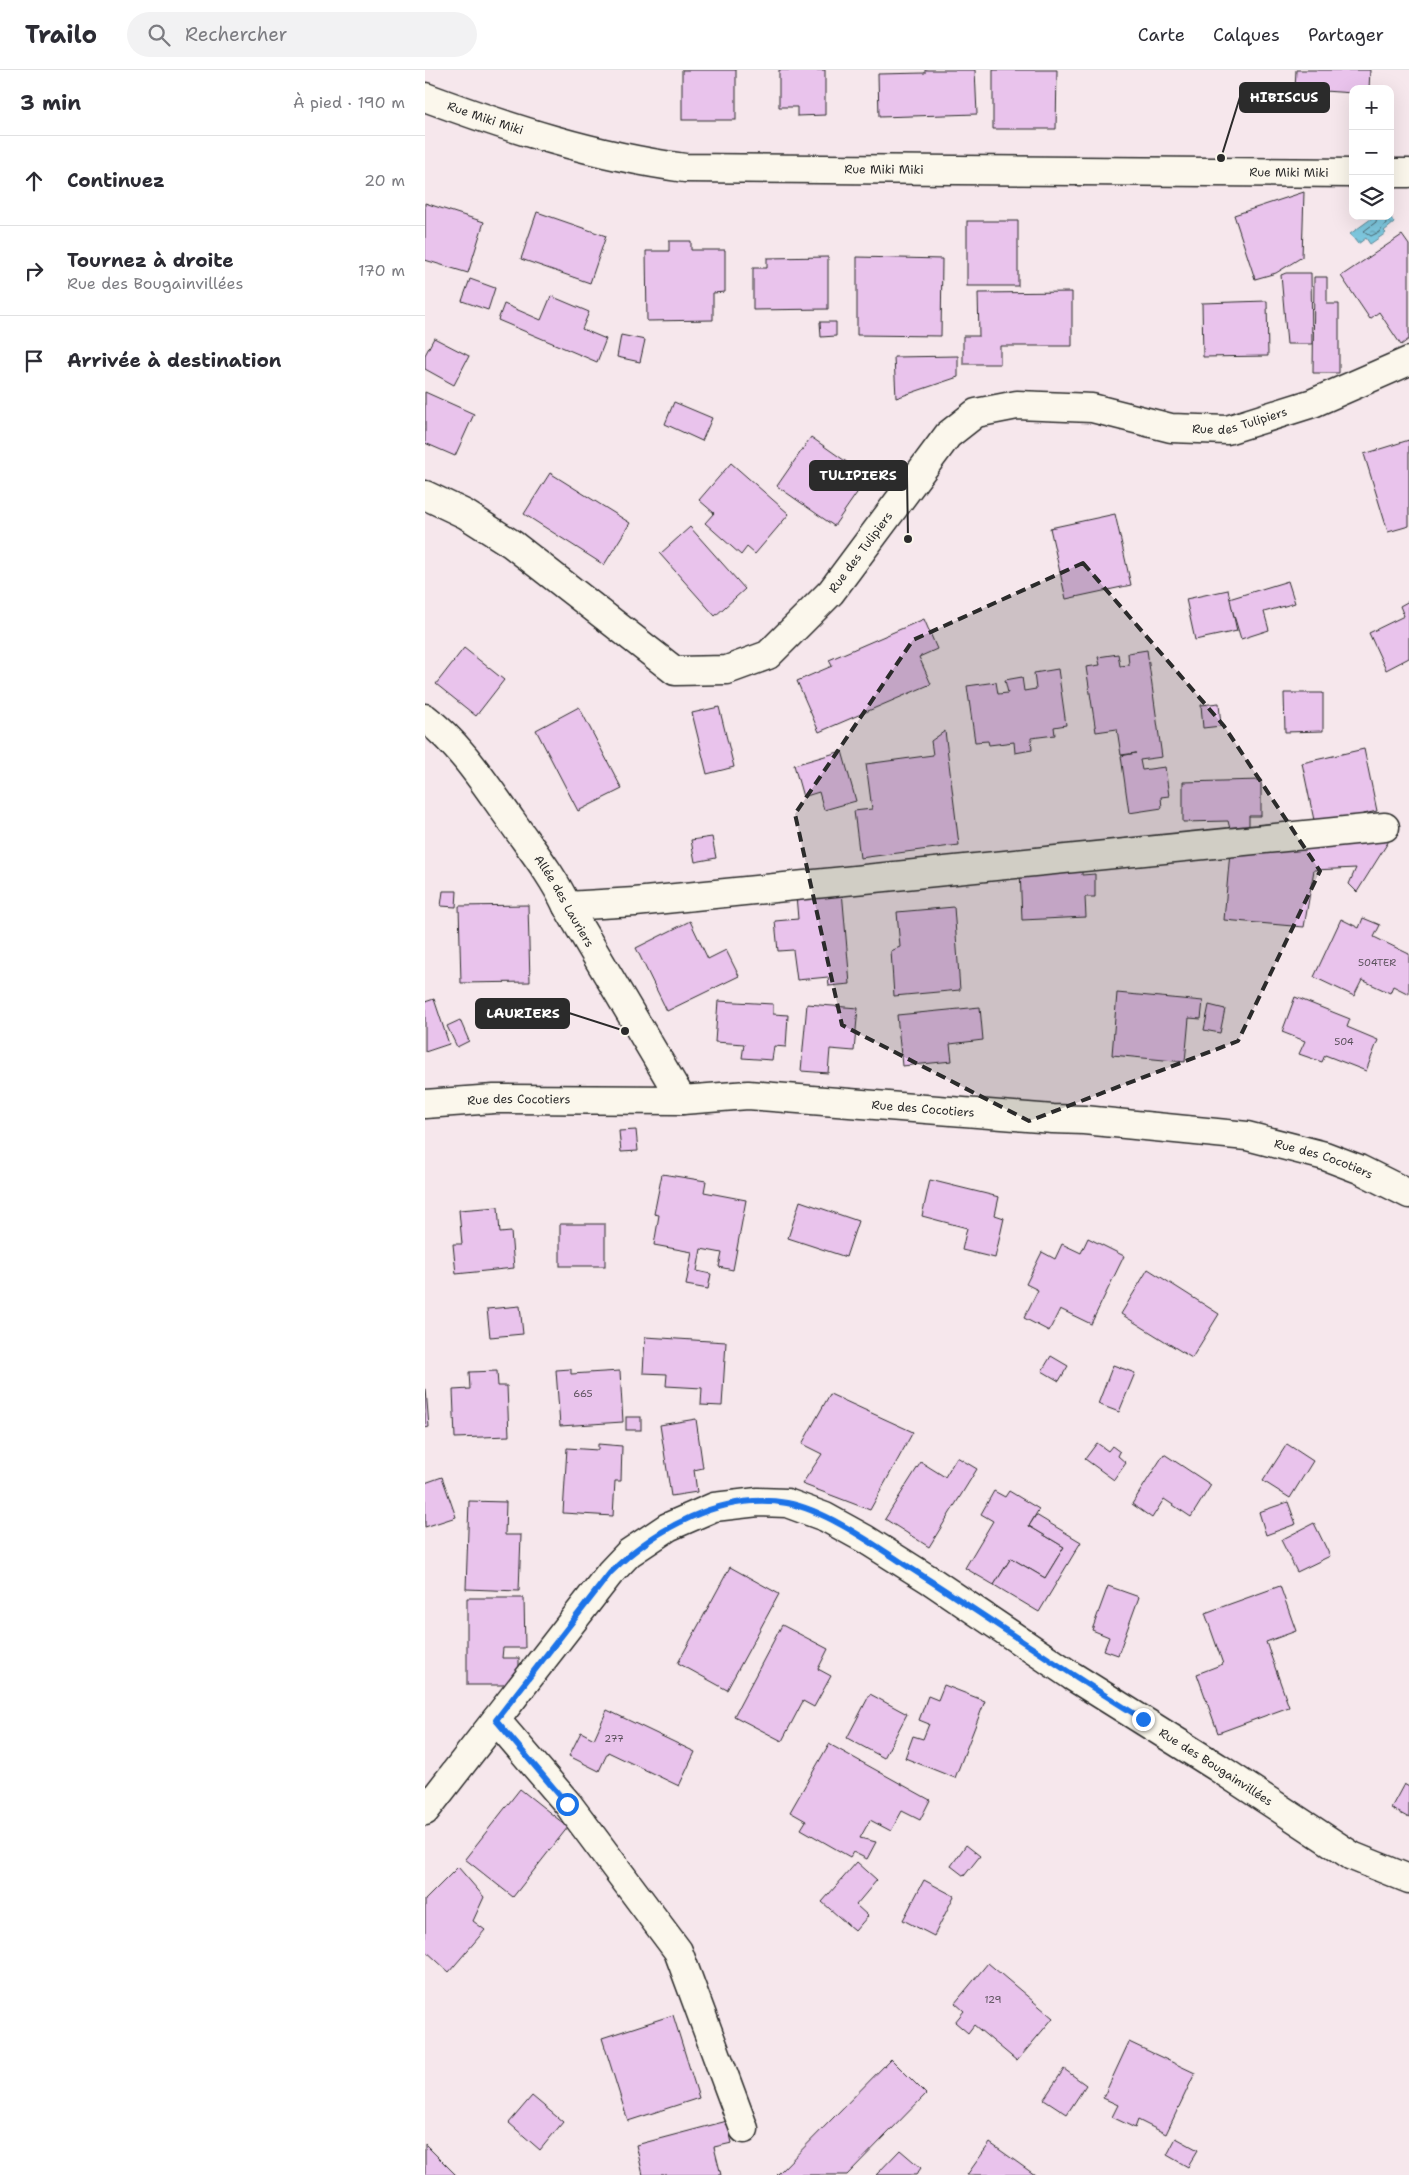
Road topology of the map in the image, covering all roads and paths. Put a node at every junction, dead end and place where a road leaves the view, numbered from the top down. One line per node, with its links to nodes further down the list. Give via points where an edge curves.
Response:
1 (425, 97): 2 (street, Rue Miki Miki, via 587,150 636,162 685,168)
2 (1349, 173)
3 (1394, 173): 4 (street)
4 (1409, 173)
5 (1409, 361): 6 (street, Rue des Tulipiers, via 1313,403 1227,430 1171,428 1091,408 1017,405 976,413 948,435 831,592 768,655 727,670 675,671 512,544 465,514)
6 (425, 495)
7 (425, 718): 9 (street, Allée des Lauriers, via 479,775 557,884)
8 (1385, 827): 9 (street, via 635,902)
9 (567, 906): 10 (street, Allée des Lauriers)
10 (681, 1100): 11 (street, Rue des Cocotiers, via 494,1099); 12 (street, Rue des Cocotiers, via 748,1095 1084,1120 1247,1136 1351,1166)
11 (425, 1104)
12 (1409, 1194)
13 (496, 1720): 14 (street, Rue des Bougainvillées); 15 (street, Rue des Bougainvillées, via 604,1580 629,1553 669,1527 714,1507 758,1502 787,1503 825,1517 865,1539 1352,1856); 16 (street, via 567,1804 678,1951)
14 (425, 1812)
15 (1409, 1879)
16 (744, 2129)

